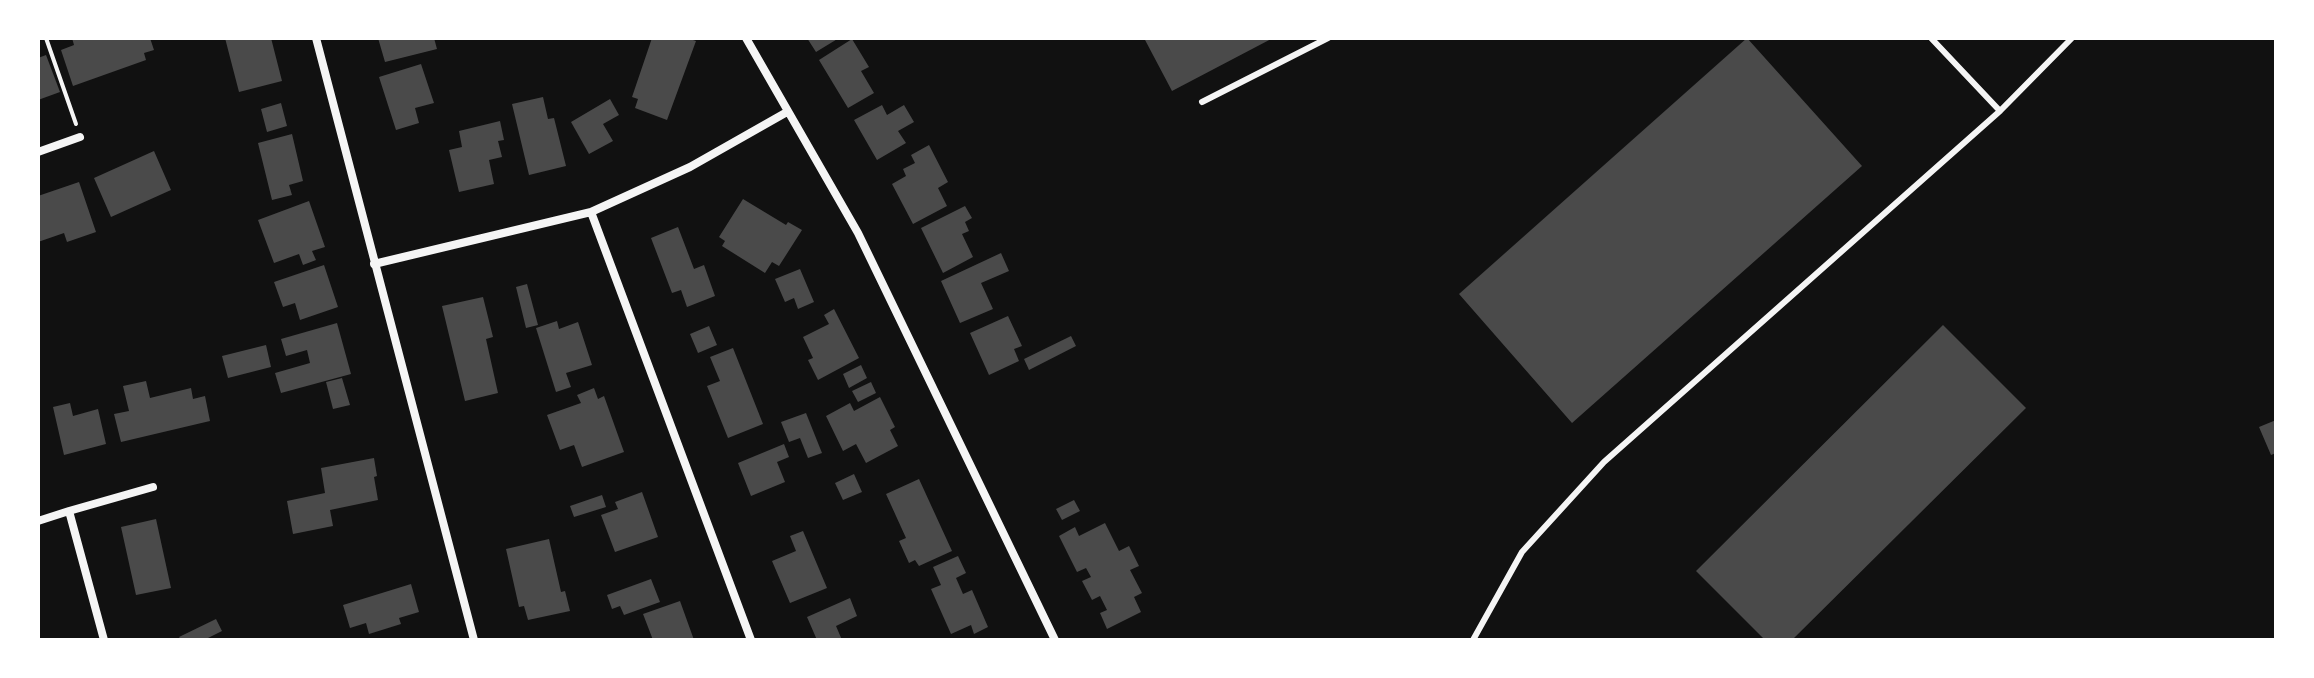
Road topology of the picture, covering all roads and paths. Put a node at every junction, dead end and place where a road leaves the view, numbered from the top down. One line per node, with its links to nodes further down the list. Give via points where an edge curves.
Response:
1 (46, 38): 10 (path)
2 (316, 38): 13 (street)
3 (746, 38): 9 (street)
4 (1328, 38): 7 (lane)
5 (1931, 38): 8 (lane)
6 (2072, 38): 8 (lane)
7 (1202, 102)
8 (2000, 111): 21 (lane, via 1604,462 1522,552)
9 (787, 112): 12 (street, via 690,167); 20 (street, via 858,233)
10 (80, 137): 11 (street)
11 (38, 152)
12 (591, 212): 13 (street); 19 (street)
13 (374, 264): 18 (street)
14 (153, 487): 15 (street)
15 (69, 511): 16 (street); 17 (street)
16 (38, 521)
17 (104, 640)
18 (474, 640)
19 (751, 640)
20 (1055, 640)
21 (1473, 640)

